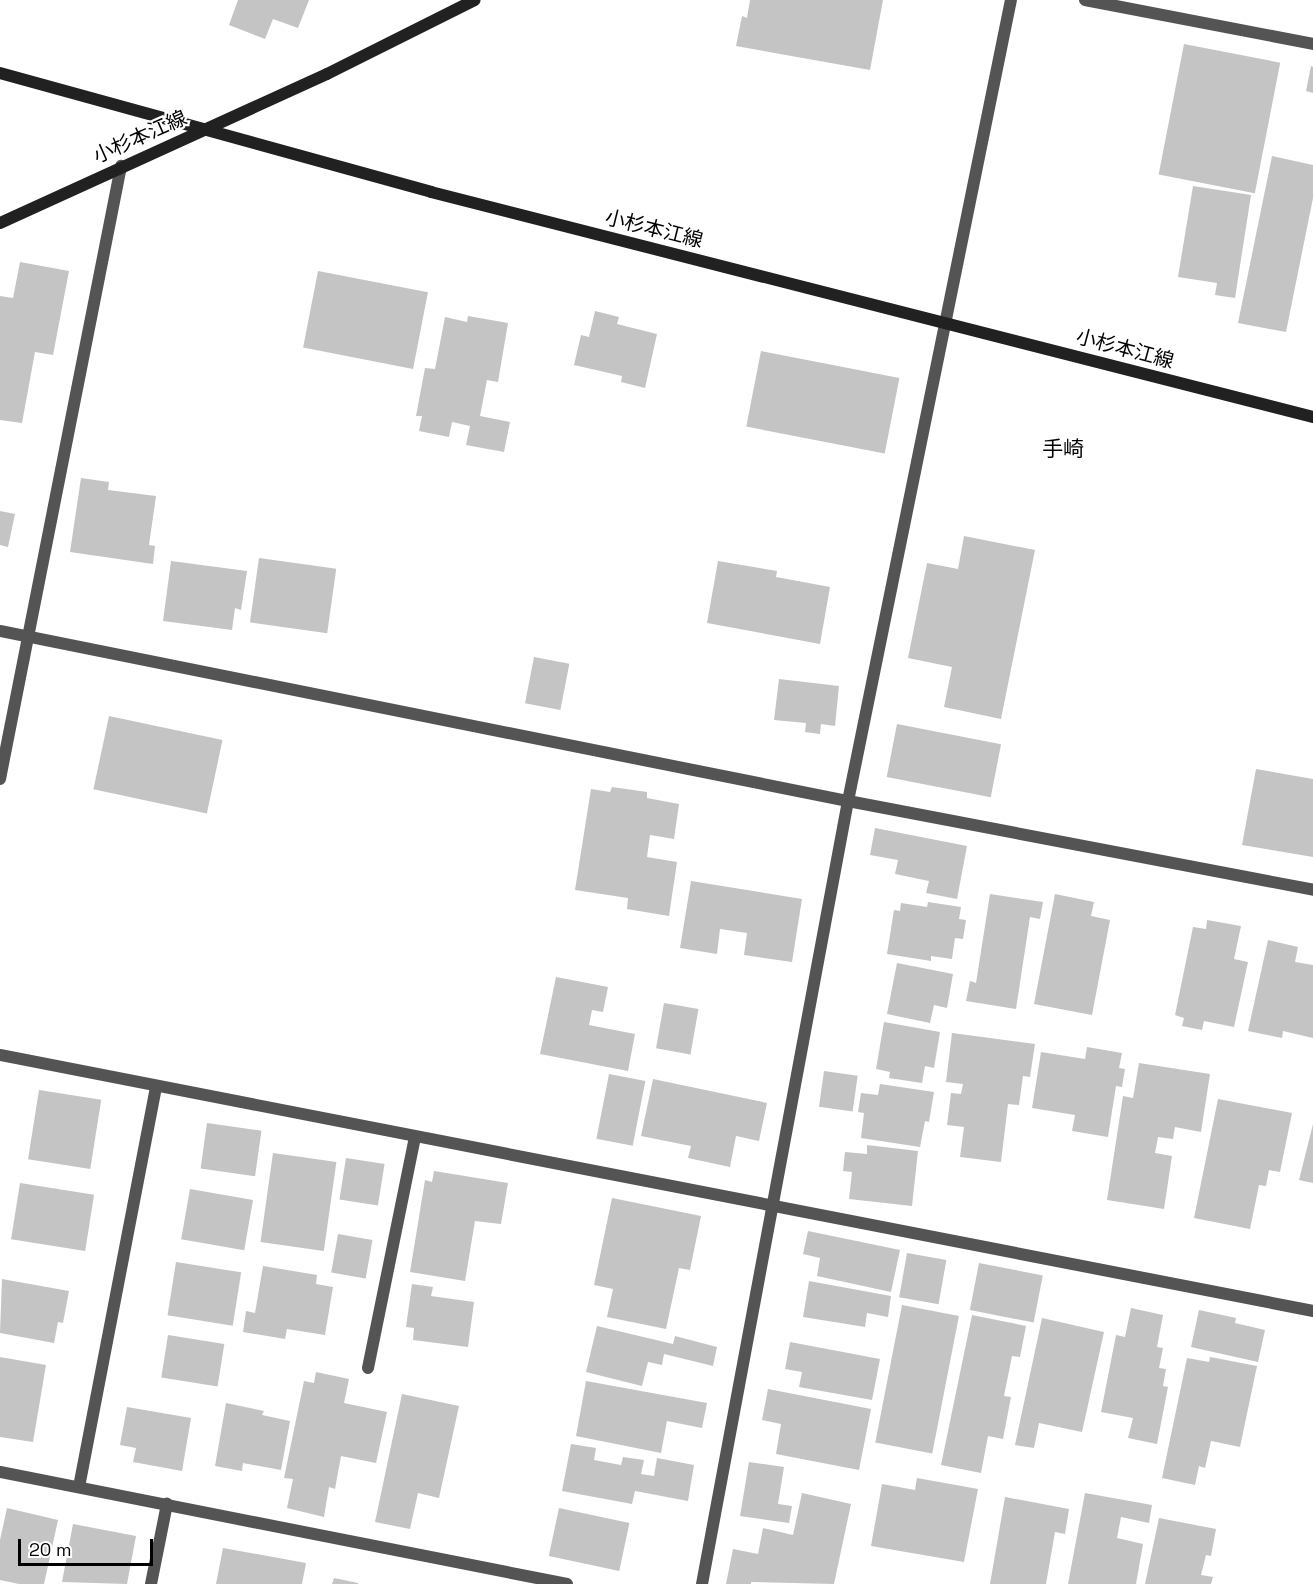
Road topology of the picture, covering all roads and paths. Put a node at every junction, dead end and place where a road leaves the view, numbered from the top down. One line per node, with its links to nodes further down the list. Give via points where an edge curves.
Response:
1 (475, 0): 6 (main road)
2 (1011, 0): 9 (street)
3 (1085, 0): 4 (street)
4 (1313, 44)
5 (0, 73): 6 (main road)
6 (205, 130): 7 (main road, 小杉本江線); 9 (main road, 小杉本江線, via 431,192)
7 (121, 166): 8 (main road, 小杉本江線); 12 (street)
8 (0, 224)
9 (944, 322): 10 (main road, 小杉本江線); 14 (street)
10 (1313, 417)
11 (0, 631): 12 (street)
12 (28, 638): 13 (street); 14 (street)
13 (0, 779)
14 (848, 801): 15 (street); 19 (street)
15 (1313, 890)
16 (0, 1055): 17 (street)
17 (156, 1086): 18 (street); 23 (street)
18 (415, 1137): 19 (street); 21 (street)
19 (773, 1205): 20 (street); 27 (street)
20 (1313, 1311)
21 (368, 1368)
22 (0, 1472): 23 (street)
23 (79, 1487): 24 (street)
24 (167, 1504): 25 (street); 26 (street)
25 (151, 1584)
26 (567, 1584)
27 (702, 1584)

